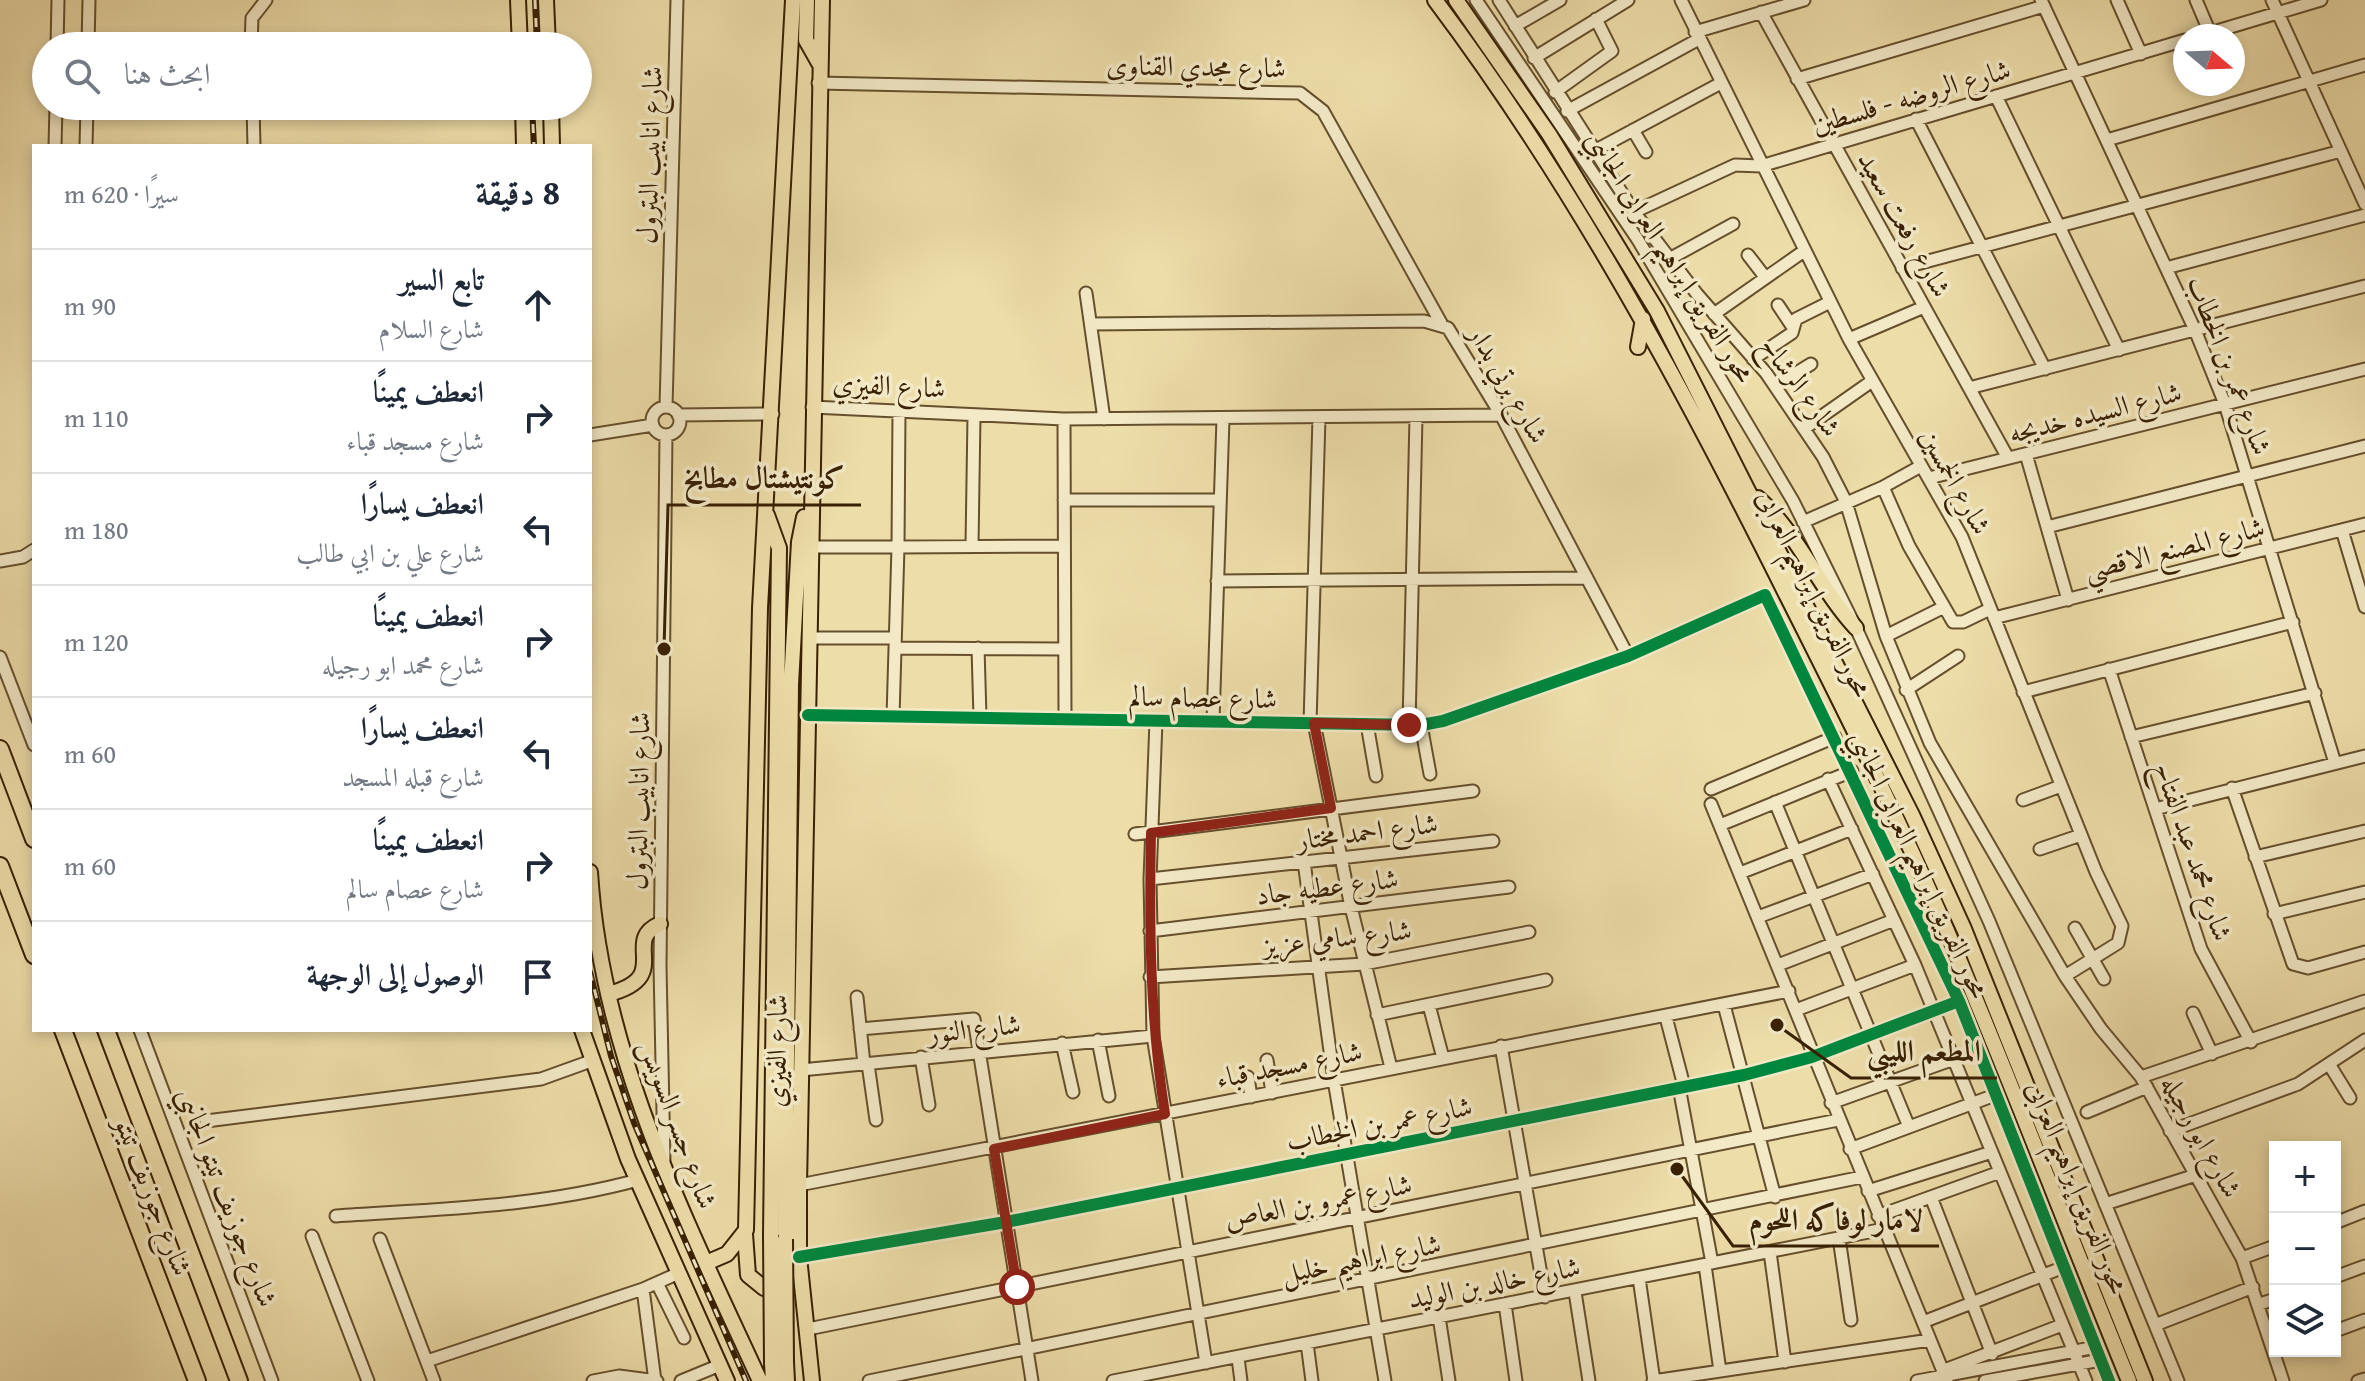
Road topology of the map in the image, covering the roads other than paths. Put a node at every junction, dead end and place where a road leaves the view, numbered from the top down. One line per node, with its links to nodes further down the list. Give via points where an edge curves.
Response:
1 (58, 0): 31 (street)
2 (89, 0): 32 (street)
3 (266, 0): 24 (street)
4 (518, 0): 34 (main road)
5 (546, 0): 35 (main road)
6 (677, 0): 103 (street, شارع انابيب البترول)
7 (793, 0): 106 (main road)
8 (807, 0): 40 (main road, via 806,40)
9 (822, 0): 40 (main road)
10 (1435, 0): 87 (main road, محور الفريق إبراهيم العرابى, via 1525,124)
11 (1456, 0): 126 (main road, محور الفريق إبراهيم العرابى, via 1549,134 1633,269)
12 (1476, 0): 132 (street, محور الفريق إبراهيم العرابى الجانبي, via 1638,240)
13 (1499, 0): 30 (street, شارع الرشاح)
14 (1560, 0): 30 (street)
15 (1628, 0): 27 (street)
16 (1681, 0): 36 (street, شارع الخمسين)
17 (1752, 0): 26 (street, شارع رفعت سعيد)
18 (1804, 0): 26 (street)
19 (2117, 0): 38 (street)
20 (2196, 0): 28 (street)
21 (2272, 0): 25 (street)
22 (2321, 0): 25 (street)
23 (2042, 3): 42 (street, شارع عمر بن الخطاب); 43 (street)
24 (256, 5): 33 (street)
25 (2277, 12): 29 (street); 44 (street)
26 (1759, 13): 36 (street); 43 (street, شارع رفعت سعيد)
27 (1596, 19): 39 (street); 47 (street, via 1612,51)
28 (2202, 24)
29 (2238, 24)
30 (1515, 26): 39 (street, شارع الرشاح)
31 (57, 32)
32 (88, 32)
33 (251, 32)
34 (519, 32)
35 (547, 32)
36 (1697, 36): 46 (street, شارع الخمسين); 49 (street)
37 (2173, 44): 38 (street, شارع الروضه - فلسطين)
38 (2141, 54): 42 (street, شارع الروضه - فلسطين)
39 (1534, 58): 47 (street, شارع الرشاح)
40 (819, 63): 45 (main road)
41 (2365, 65): 44 (street)
42 (2074, 73): 48 (street, شارع الروضه - فلسطين); 57 (street, شارع عمر بن الخطاب)
43 (1797, 79): 58 (street, شارع رفعت سعيد)
44 (2308, 81): 57 (street); 65 (street)
45 (818, 83): 88 (street, شارع مجدي القناوى, via 1300,93 1323,111); 104 (main road)
46 (1721, 83): 56 (street); 67 (street, شارع الخمسين)
47 (1555, 92): 49 (street, شارع الرشاح)
48 (1996, 96): 50 (street, شارع الروضه - فلسطين); 73 (street)
49 (1567, 111): 64 (street, شارع الرشاح)
50 (1916, 119): 58 (street, شارع الروضه - فلسطين); 74 (street)
51 (56, 120): 59 (street)
52 (87, 120): 60 (street)
53 (253, 120): 61 (street)
54 (523, 120): 62 (main road)
55 (551, 120): 63 (main road)
56 (1633, 130): 64 (street); 66 (street)
57 (2107, 140): 69 (street, شارع عمر بن الخطاب)
58 (1832, 143): 67 (street, شارع الروضه - فلسطين); 78 (street, شارع رفعت سعيد)
59 (55, 144)
60 (86, 144)
61 (254, 144)
62 (524, 144)
63 (552, 144)
64 (1594, 151): 70 (street, شارع الرشاح)
65 (2341, 151): 68 (street); 69 (street)
66 (1646, 152)
67 (1761, 166): 70 (street, شارع الروضه - فلسطين, via 1735,165); 75 (street, شارع الخمسين)
68 (2365, 204)
69 (2137, 205): 73 (street); 79 (street, شارع عمر بن الخطاب)
70 (1634, 212): 77 (street, شارع الرشاح)
71 (2365, 215): 79 (street)
72 (1733, 224): 77 (street)
73 (2060, 225): 74 (street); 94 (street)
74 (1982, 247): 78 (street); 97 (street)
75 (1804, 251): 80 (street); 83 (street, شارع الخمسين)
76 (1748, 255): 80 (street)
77 (1671, 258): 86 (street, شارع الرشاح)
78 (1902, 268): 85 (street, شارع رفعت سعيد)
79 (2166, 268): 91 (street, شارع عمر بن الخطاب)
80 (1765, 277): 86 (street)
81 (2365, 286): 91 (street)
82 (1086, 293): 89 (street)
83 (1830, 302): 90 (street); 92 (street, شارع الخمسين)
84 (1778, 305): 90 (street)
85 (1924, 307): 92 (street); 101 (street, شارع رفعت سعيد)
86 (1714, 314): 95 (street, شارع الرشاح)
87 (1643, 319): 93 (main road); 241 (main road, محور الفريق إبراهيم العرابى, via 1854,731)
88 (1441, 323): 89 (street, شارع برتي بدار); 108 (street, شارع برتي بدار, via 1459,341)
89 (1091, 324): 113 (street)
90 (1792, 326): 95 (street, via 1792,333)
91 (2195, 330): 94 (street); 102 (street, شارع عمر بن الخطاب)
92 (1849, 339): 99 (street, شارع الخمسين)
93 (1638, 347)
94 (2119, 350): 97 (street)
95 (1753, 359): 100 (street, شارع الرشاح)
96 (1811, 364): 100 (street)
97 (2045, 369): 101 (street)
98 (2365, 369): 102 (street, شارع السيده خديجه)
99 (1872, 381): 116 (street); 122 (street, شارع الخمسين)
100 (1775, 386): 116 (street, شارع الرشاح)
101 (1969, 388): 121 (street, شارع رفعت سعيد)
102 (2225, 404): 120 (street, شارع السيده خديجه); 123 (street, شارع عمر بن الخطاب)
103 (666, 407): 107 (street); 115 (street, via 655,413)
104 (812, 407): 105 (street, شارع الفيزي); 130 (main road, شارع الفيزي)
105 (899, 412): 109 (street, شارع الفيزي); 139 (street)
106 (773, 414): 107 (street); 131 (main road)
107 (678, 415): 118 (street, via 679,427)
108 (1501, 415): 110 (street, شارع الفيزي); 143 (street, شارع برتي بدار)
109 (974, 416): 112 (street, شارع الفيزي); 136 (street)
110 (1416, 417): 111 (street, شارع الفيزي); 144 (street)
111 (1319, 418): 114 (street, شارع الفيزي); 145 (street)
112 (1064, 419): 113 (street, شارع الفيزي); 127 (street)
113 (1104, 419): 114 (street, شارع الفيزي)
114 (1223, 419): 128 (street)
115 (653, 425): 117 (street); 118 (street)
116 (1805, 428): 129 (street, شارع الرشاح)
117 (592, 435)
118 (666, 435): 221 (street, شارع انابيب البترول)
119 (2365, 446): 123 (street)
120 (2026, 454): 121 (street, شارع السيده خديجه); 134 (street)
121 (2008, 458): 124 (street, شارع السيده خديجه)
122 (1921, 466): 124 (street, شارع الخمسين); 125 (street)
123 (2247, 476): 134 (street); 140 (street, شارع عمر بن الخطاب)
124 (1929, 478): 151 (street, شارع الخمسين, via 1957,527)
125 (1883, 487): 129 (street); 149 (street)
126 (1751, 491): 153 (main road, via 1782,523); 409 (main road, محور الفريق إبراهيم العرابى, via 1964,929)
127 (1064, 500): 128 (street); 137 (street)
128 (1220, 500): 146 (street)
129 (1846, 502): 132 (street); 154 (street, شارع الرشاح)
130 (810, 504): 138 (main road, شارع الفيزي); 325 (main road, via 800,533 791,684)
131 (766, 514): 323 (main road); 325 (main road, via 779,548)
132 (1803, 522): 153 (street, محور الفريق إبراهيم العرابى الجانبي)
133 (2365, 524): 135 (street, شارع المصنع الاقصي)
134 (2047, 527): 148 (street)
135 (2342, 530): 140 (street, شارع المصنع الاقصي); 150 (street)
136 (972, 546): 137 (street); 139 (street)
137 (1064, 546): 158 (street)
138 (810, 547): 139 (street); 155 (main road, شارع الفيزي)
139 (898, 547): 156 (street)
140 (2270, 548): 148 (street, شارع المصنع الاقصي); 152 (street, شارع عمر بن الخطاب)
141 (32, 551): 142 (street)
142 (0, 561)
143 (1587, 578): 144 (street); 159 (street, شارع برتي بدار)
144 (1413, 579): 145 (street); 175 (street)
145 (1314, 580): 146 (street); 173 (street)
146 (1217, 581): 172 (street)
147 (1765, 595): 159 (street, شارع عصام سالم); 176 (street, محور الفريق إبراهيم العرابى الجانبي)
148 (2068, 600): 151 (street, شارع المصنع الاقصي)
149 (1944, 607): 151 (street, شارع المصنع الاقصي, via 1958,624); 154 (street)
150 (2365, 607)
151 (1992, 613): 164 (street, شارع الخمسين)
152 (2293, 622): 162 (street); 165 (street, شارع عمر بن الخطاب)
153 (1856, 628): 314 (street, محور الفريق إبراهيم العرابى الجانبي, via 1989,921)
154 (1886, 636): 163 (street, شارع الرشاح)
155 (809, 638): 156 (street); 166 (main road, شارع الفيزي)
156 (895, 643): 157 (street); 168 (street)
157 (978, 648): 158 (street); 169 (street)
158 (1064, 649): 170 (street)
159 (1628, 656): 175 (street, شارع عصام سالم, via 1443,721)
160 (1958, 656): 163 (street)
161 (0, 657): 178 (street)
162 (2109, 669): 164 (street); 177 (street, شارع محمد عبد الفتاح)
163 (1906, 690): 167 (street, شارع الرشاح)
164 (2023, 692): 186 (street, شارع الخمسين)
165 (2315, 693): 177 (street); 181 (street, شارع عمر بن الخطاب)
166 (808, 715): 168 (street, شارع عصام سالم); 273 (main road, شارع الفيزي)
167 (1916, 716): 233 (street, شارع ابو رجيله)
168 (893, 717): 169 (street, شارع عصام سالم)
169 (980, 717): 170 (street, شارع عصام سالم)
170 (1065, 717): 171 (street, شارع عصام سالم)
171 (1156, 721): 172 (street, شارع عصام سالم); 198 (street)
172 (1213, 721): 173 (street, شارع عصام سالم)
173 (1312, 723): 174 (street, شارع عصام سالم); 193 (street)
174 (1367, 724): 175 (street, شارع عصام سالم); 184 (street)
175 (1415, 725): 183 (street)
176 (1835, 737): 182 (street, محور الفريق إبراهيم العرابى الجانبي); 188 (street)
177 (2131, 737): 194 (street, شارع محمد عبد الفتاح)
178 (32, 740)
179 (0, 749): 199 (highway)
180 (2365, 756): 181 (street)
181 (2335, 763): 187 (street)
182 (1852, 771): 185 (street); 241 (street, محور الفريق إبراهيم العرابى الجانبي)
183 (1430, 774)
184 (1376, 776)
185 (1828, 779): 191 (street); 196 (street)
186 (2061, 786): 190 (street); 201 (street, شارع الخمسين)
187 (2232, 788): 194 (street); 205 (street)
188 (1711, 789)
189 (1473, 791): 193 (street)
190 (2023, 800)
191 (1775, 802): 195 (street); 204 (street)
192 (1711, 804): 195 (street)
193 (1331, 808): 198 (street); 206 (street)
194 (2155, 809): 259 (street, شارع محمد عبد الفتاح, via 2201,949)
195 (1720, 825): 209 (street)
196 (1852, 829): 204 (street); 210 (street)
197 (2365, 831): 205 (street)
198 (1151, 833): 200 (street); 211 (street)
199 (32, 834)
200 (1135, 834)
201 (2081, 835): 203 (street); 228 (street, شارع الخمسين, via 2123,932 2118,943)
202 (1493, 841): 206 (street, شارع احمد مختار)
203 (2040, 849)
204 (1794, 850): 209 (street); 215 (street)
205 (2255, 857): 218 (street)
206 (1341, 858): 207 (street, شارع احمد مختار); 216 (street)
207 (1304, 862): 211 (street, شارع احمد مختار); 217 (street)
208 (0, 866): 226 (highway)
209 (1740, 873): 219 (street)
210 (1873, 874): 215 (street); 220 (street)
211 (1150, 879): 223 (street)
212 (592, 886): 239 (main road, شارع جسر السويس)
213 (1509, 887): 216 (street, شارع عطيه جاد)
214 (2365, 892): 218 (street)
215 (1813, 895): 219 (street); 225 (street)
216 (1351, 907): 217 (street, شارع عطيه جاد); 229 (street)
217 (1311, 912): 223 (street, شارع عطيه جاد); 232 (street)
218 (2274, 914): 227 (street, via 2289,957 2299,968)
219 (1758, 917): 230 (street)
220 (1894, 920): 225 (street); 231 (street)
221 (660, 924): 239 (main road, via 645,939 640,980 632,988); 303 (street, شارع انابيب البترول)
222 (2075, 928): 228 (street)
223 (1150, 931): 234 (street)
224 (1529, 932): 229 (street, شارع سامي عزيز)
225 (1833, 944): 230 (street); 237 (street)
226 (32, 950)
227 (2365, 952)
228 (2093, 959): 233 (street, شارع الخمسين); 235 (street)
229 (1364, 964): 232 (street, شارع سامي عزيز); 248 (street)
230 (1778, 965): 238 (street)
231 (1915, 965): 237 (street); 246 (street)
232 (1318, 966): 234 (street, شارع سامي عزيز); 276 (street)
233 (2065, 976): 278 (street, شارع ابو رجيله)
234 (1150, 977): 255 (street)
235 (2104, 979)
236 (1546, 980): 243 (street)
237 (1852, 989): 245 (street); 256 (street)
238 (1789, 991): 244 (street, شارع مسجد قباء); 245 (street)
239 (608, 994): 303 (main road, شارع جسر السويس, via 639,1109)
240 (857, 997): 250 (street)
241 (1966, 998): 246 (street, شارع عمر بن الخطاب); 282 (street, محور الفريق إبراهيم العرابى الجانبي); 408 (main road, محور الفريق إبراهيم العرابى)
242 (2365, 1001): 259 (street)
243 (1429, 1005): 248 (street); 266 (street)
244 (1724, 1005): 249 (street, شارع مسجد قباء); 274 (street)
245 (1796, 1010): 265 (street)
246 (1934, 1011): 256 (street, شارع عمر بن الخطاب); 267 (street)
247 (2193, 1013): 263 (street)
248 (1377, 1015): 272 (street)
249 (1666, 1017): 261 (street, شارع مسجد قباء); 279 (street)
250 (860, 1029): 262 (street, via 971,1017); 270 (street)
251 (64, 1032): 381 (highway, شارع جوزيف تيتو)
252 (107, 1032): 382 (highway, شارع جوزيف تيتو)
253 (141, 1032): 383 (street, شارع جوزيف تيتو الجانبي)
254 (583, 1032): 269 (main road, شارع جسر السويس)
255 (1153, 1036): 257 (street, شارع النور); 290 (street)
256 (1871, 1036): 265 (street, شارع عمر بن الخطاب); 277 (street)
257 (1098, 1040): 260 (street, شارع النور); 283 (street)
258 (2365, 1040): 271 (street)
259 (2251, 1042): 263 (street)
260 (1062, 1043): 262 (street, شارع النور); 280 (street)
261 (1501, 1046): 266 (street, شارع مسجد قباء); 294 (street)
262 (978, 1050): 264 (street, شارع النور); 298 (street)
263 (2212, 1054): 278 (street)
264 (921, 1057): 270 (street, شارع النور); 288 (street)
265 (1812, 1057): 274 (street, شارع عمر بن الخطاب); 286 (street)
266 (1443, 1058): 272 (street, شارع مسجد قباء)
267 (1954, 1059): 277 (street); 287 (street)
268 (1267, 1060): 281 (street)
269 (591, 1061): 293 (street, via 541,1079); 307 (main road, شارع جسر السويس)
270 (866, 1064): 273 (street, شارع النور); 291 (street)
271 (2329, 1064): 285 (street); 296 (street, via 2278,1092)
272 (1391, 1068): 276 (street, شارع مسجد قباء)
273 (801, 1070): 308 (main road, شارع الفيزي)
274 (1744, 1075): 279 (street, شارع عمر بن الخطاب); 297 (street)
275 (1248, 1077): 284 (street)
276 (1334, 1080): 281 (street, شارع مسجد قباء); 302 (street)
277 (1890, 1082): 286 (street); 295 (street)
278 (2144, 1082): 289 (street); 296 (street, شارع ابو رجيله)
279 (1681, 1086): 294 (street, شارع عمر بن الخطاب); 300 (street)
280 (1073, 1092)
281 (1272, 1093): 284 (street, شارع مسجد قباء)
282 (1995, 1095): 287 (street); 337 (street, محور الفريق إبراهيم العرابى الجانبي)
283 (1109, 1096)
284 (1251, 1097): 290 (street, شارع مسجد قباء)
285 (2350, 1098)
286 (1831, 1103): 292 (street)
287 (1972, 1104): 295 (street); 301 (street)
288 (929, 1105)
289 (2087, 1112)
290 (1165, 1114): 298 (street, شارع مسجد قباء); 310 (street)
291 (876, 1120)
292 (1838, 1120): 297 (street, شارع عمرو بن العاص); 299 (street)
293 (206, 1121)
294 (1514, 1121): 302 (street, شارع عمر بن الخطاب); 309 (street)
295 (1909, 1127): 299 (street)
296 (2170, 1131): 305 (street, شارع ابو رجيله)
297 (1761, 1137): 300 (street, شارع عمرو بن العاص); 312 (street)
298 (994, 1149): 308 (street, شارع مسجد قباء); 321 (street)
299 (1850, 1149): 306 (street)
300 (1691, 1150): 309 (street, شارع عمرو بن العاص); 316 (street)
301 (1992, 1152): 304 (street); 311 (street)
302 (1347, 1154): 310 (street, شارع عمر بن الخطاب); 319 (street)
303 (664, 1168): 334 (main road, شارع جسر السويس)
304 (2000, 1172): 313 (street); 339 (street)
305 (2196, 1175): 314 (street); 333 (street, شارع ابو رجيله)
306 (1862, 1177): 311 (street); 312 (street, شارع ابراهيم خليل)
307 (638, 1180): 317 (street, via 508,1205); 338 (main road, شارع جسر السويس)
308 (799, 1185): 332 (main road, شارع الفيزي)
309 (1526, 1185): 319 (street, شارع عمرو بن العاص); 328 (street)
310 (1177, 1188): 321 (street, شارع عمر بن الخطاب); 331 (street)
311 (1868, 1191): 318 (street)
312 (1775, 1197): 316 (street, شارع ابراهيم خليل)
313 (1931, 1197): 318 (street); 352 (street)
314 (2105, 1204): 359 (street, محور الفريق إبراهيم العرابى الجانبي)
315 (2365, 1211): 320 (street)
316 (1703, 1213): 328 (street, شارع ابراهيم خليل); 335 (street)
317 (336, 1216)
318 (1878, 1216): 322 (street)
319 (1359, 1219): 331 (street, شارع عمرو بن العاص); 342 (street)
320 (2341, 1221)
321 (1006, 1222): 332 (street, شارع عمر بن الخطاب); 344 (street)
322 (1884, 1229): 326 (street, شارع خالد بن الوليد); 357 (street)
323 (746, 1230): 332 (main road, via 745,1268 758,1285 777,1288 790,1282); 334 (main road, via 727,1254)
324 (312, 1236): 384 (street)
325 (778, 1237): 391 (main road, bridge); 392 (main road, bridge)
326 (1839, 1238): 330 (street, شارع خالد بن الوليد); 355 (street)
327 (380, 1239): 374 (street)
328 (1536, 1247): 342 (street, شارع ابراهيم خليل); 348 (street)
329 (2269, 1248): 333 (street)
330 (1770, 1252): 335 (street, شارع خالد بن الوليد); 375 (street)
331 (1187, 1253): 344 (street, شارع عمرو بن العاص); 353 (street)
332 (799, 1257): 360 (main road, شارع الفيزي)
333 (2242, 1258): 345 (street, شارع ابو رجيله)
334 (706, 1263): 390 (main road, شارع جسر السويس)
335 (1709, 1264): 341 (street, شارع خالد بن الوليد); 378 (street)
336 (2365, 1266): 340 (street)
337 (2064, 1267): 339 (street); 367 (street, محور الفريق إبراهيم العرابى الجانبي)
338 (679, 1273): 343 (street); 377 (main road, شارع جسر السويس)
339 (2042, 1275): 352 (street); 358 (street)
340 (2341, 1275)
341 (1639, 1278): 347 (street, شارع خالد بن الوليد); 403 (street)
342 (1370, 1280): 353 (street, شارع ابراهيم خليل); 361 (street)
343 (657, 1283): 346 (street); 364 (street)
344 (1017, 1287): 360 (street, شارع عمرو بن العاص); 368 (street)
345 (2253, 1287): 351 (street, شارع ابو رجيله); 359 (street)
346 (643, 1289): 374 (street); 387 (street)
347 (1575, 1292): 348 (street, شارع خالد بن الوليد); 402 (street)
348 (1545, 1297): 350 (street, شارع خالد بن الوليد)
349 (2269, 1301): 351 (street)
350 (1505, 1304): 354 (street, شارع خالد بن الوليد); 401 (street)
351 (2260, 1304): 362 (street, شارع ابو رجيله)
352 (1973, 1305): 357 (street); 369 (street)
353 (1198, 1316): 368 (street, شارع ابراهيم خليل); 376 (street)
354 (1439, 1317): 361 (street, شارع خالد بن الوليد); 400 (street)
355 (1851, 1320)
356 (2365, 1320): 363 (street)
357 (1923, 1322): 365 (street)
358 (2062, 1325): 369 (street); 372 (street)
359 (2155, 1325): 410 (street, محور الفريق إبراهيم العرابى الجانبي)
360 (808, 1329): 393 (main road, شارع الفيزي)
361 (1378, 1329): 366 (street, شارع خالد بن الوليد); 399 (street)
362 (2269, 1329)
363 (2341, 1329)
364 (684, 1338)
365 (1930, 1340): 375 (street); 379 (street)
366 (1307, 1343): 371 (street, شارع خالد بن الوليد); 398 (street)
367 (2096, 1347): 372 (street); 373 (street, محور الفريق إبراهيم العرابى الجانبي)
368 (1027, 1350): 394 (street, شارع ابراهيم خليل); 395 (street)
369 (1992, 1354): 379 (street)
370 (2278, 1357): 411 (street, شارع ابو رجيله)
371 (1238, 1358): 376 (street, شارع خالد بن الوليد); 397 (street)
372 (2076, 1358): 373 (street); 379 (street); 405 (street); 406 (street)
373 (2101, 1360): 407 (street, محور الفريق إبراهيم العرابى الجانبي)
374 (427, 1361): 385 (street)
375 (1785, 1362): 378 (street)
376 (1206, 1363): 396 (street, شارع خالد بن الوليد)
377 (720, 1365): 388 (street); 389 (main road, شارع جسر السويس)
378 (1720, 1371): 403 (street)
379 (1944, 1376): 404 (street)
380 (2365, 1379): 412 (street)
381 (197, 1381)
382 (239, 1381)
383 (272, 1381)
384 (368, 1381)
385 (434, 1381)
386 (593, 1381): 387 (street, via 619,1376)
387 (656, 1381)
388 (681, 1381)
389 (727, 1381)
390 (760, 1381)
391 (773, 1381)
392 (787, 1381)
393 (812, 1381)
394 (869, 1381)
395 (1032, 1381)
396 (1113, 1381)
397 (1241, 1381)
398 (1312, 1381)
399 (1385, 1381)
400 (1449, 1381)
401 (1516, 1381)
402 (1589, 1381)
403 (1653, 1381)
404 (1917, 1381)
405 (1985, 1381)
406 (2086, 1381)
407 (2109, 1381)
408 (2129, 1381)
409 (2145, 1381)
410 (2178, 1381)
411 (2283, 1381)
412 (2358, 1381)

